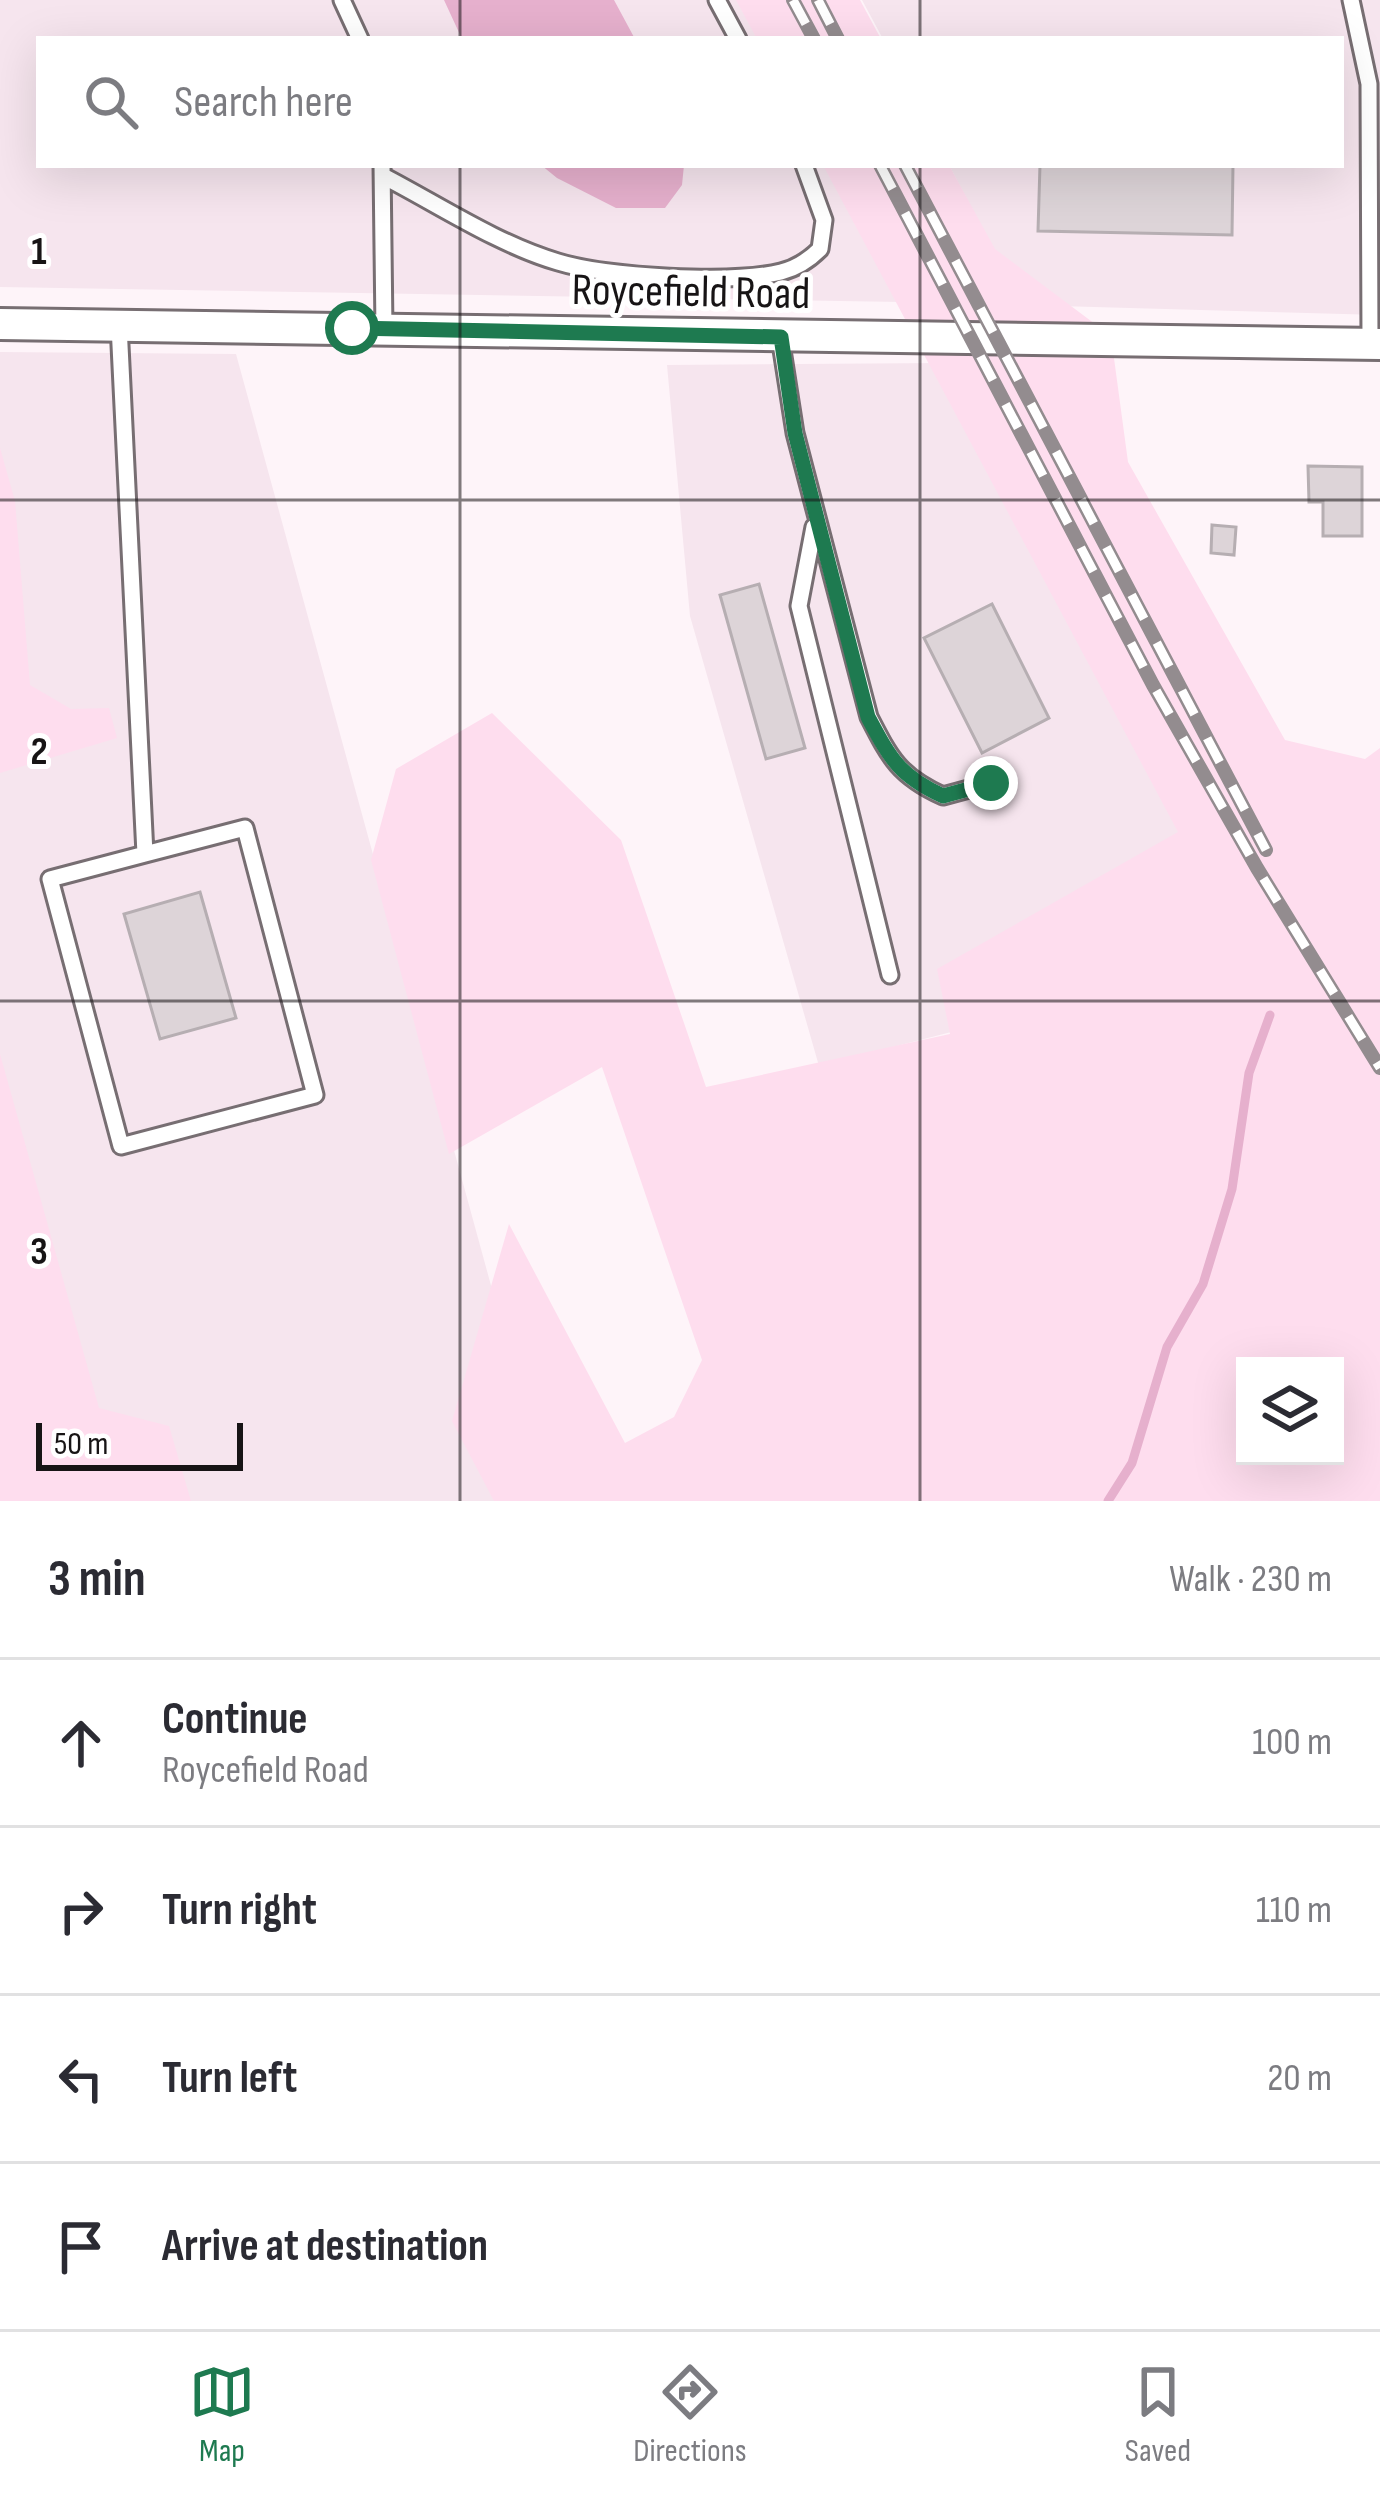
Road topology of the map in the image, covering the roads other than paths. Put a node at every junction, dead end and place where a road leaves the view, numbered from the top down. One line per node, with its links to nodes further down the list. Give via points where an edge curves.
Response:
1 (342, 0): 4 (lane)
2 (717, 0): 5 (lane)
3 (1351, 0): 12 (lane, via 1369,83)
4 (359, 36)
5 (736, 36)
6 (805, 168): 7 (lane, via 824,220 820,249 799,266 758,275 559,262)
7 (382, 171): 10 (lane)
8 (0, 324): 9 (street, Roycefield Road)
9 (119, 326): 10 (street, Roycefield Road); 15 (lane)
10 (384, 329): 11 (street, Roycefield Road)
11 (781, 337): 12 (street, Roycefield Road); 13 (lane)
12 (1375, 344)
13 (816, 518): 14 (lane, via 868,717 890,759 943,796); 16 (lane, via 799,606)
14 (991, 783)
15 (145, 854): 15 (lane, via 50,879 121,1146 315,1095 245,827)
16 (890, 975)

